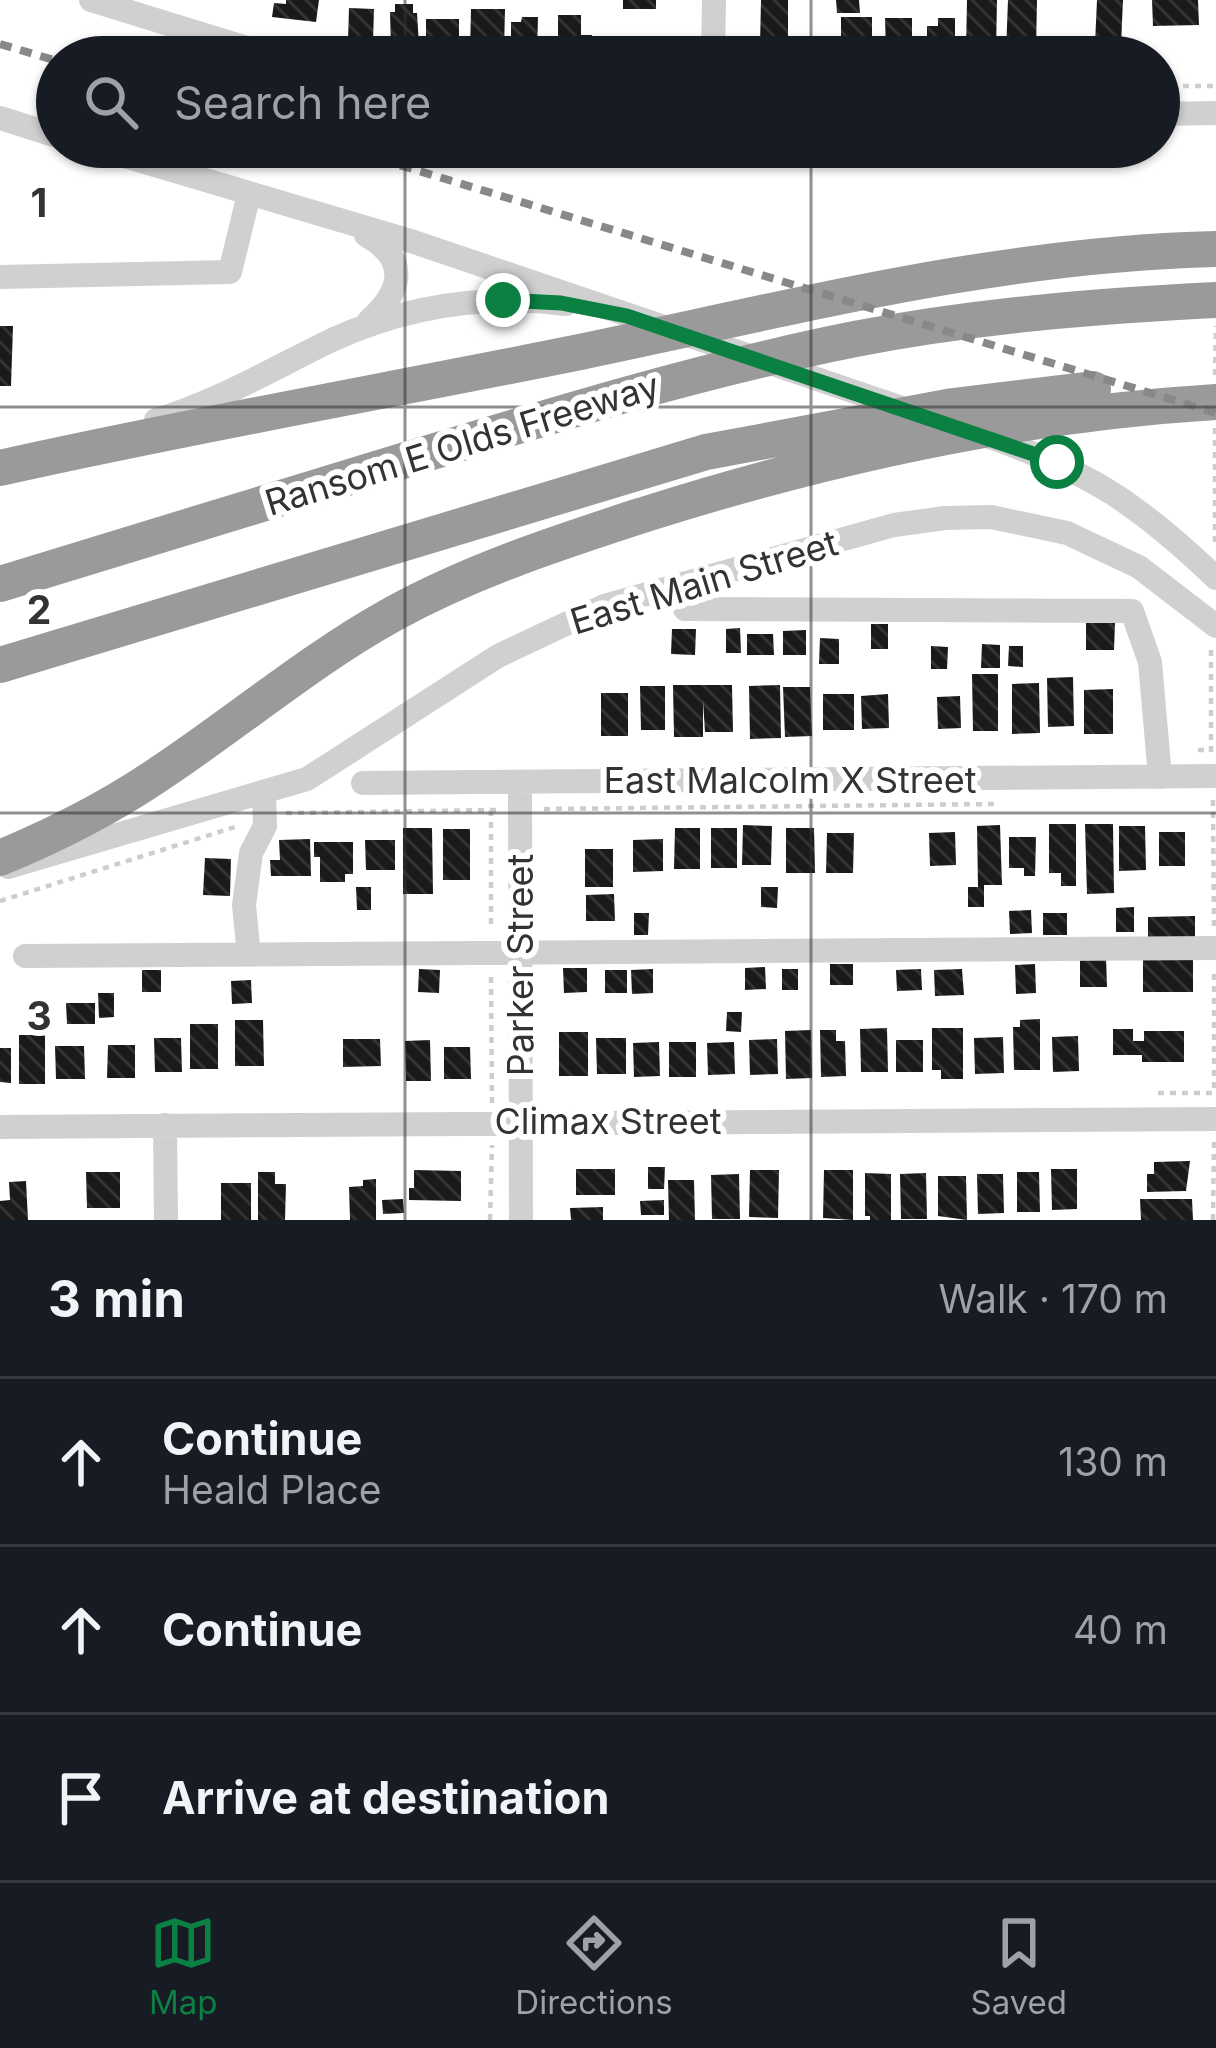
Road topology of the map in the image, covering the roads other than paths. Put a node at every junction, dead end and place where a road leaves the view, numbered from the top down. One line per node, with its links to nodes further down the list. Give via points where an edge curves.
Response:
1 (91, 0): 3 (street)
2 (714, 0): 4 (street)
3 (208, 36)
4 (713, 36)
5 (1216, 113): 6 (street)
6 (1180, 114)
7 (0, 118): 8 (street)
8 (36, 129)
9 (163, 168): 10 (street)
10 (249, 194): 11 (street); 13 (street, via 230,272)
11 (348, 225): 15 (street); 16 (street, via 380,243 396,273 390,300)
12 (1216, 249): 19 (highway, via 967,271)
13 (0, 277)
14 (1216, 300): 22 (highway, Ransom E Olds Freeway, via 913,330 752,361)
15 (627, 316): 16 (street, via 494,300); 21 (street, via 1057,462 1141,510)
16 (362, 328): 19 (street, via 196,406)
17 (1216, 381): 25 (highway, via 1000,399 742,446 618,476)
18 (1216, 402): 31 (highway, via 971,431 751,482 522,556 425,597 320,658 139,788)
19 (36, 460): 20 (highway)
20 (0, 468)
21 (1216, 578)
22 (0, 584)
23 (686, 609): 26 (street, via 1132,611 1150,662)
24 (1215, 625): 30 (street, East Main Street, via 1139,567 1066,533 991,517 921,520 574,618 498,656)
25 (0, 665)
26 (1160, 777): 27 (street, East Malcolm X Street); 29 (street, East Malcolm X Street)
27 (531, 782): 28 (street, East Malcolm X Street); 34 (street, Parker Street, via 520,809)
28 (363, 783)
29 (1214, 789)
30 (265, 805): 32 (street, East Main Street); 35 (street, via 244,905)
31 (0, 858)
32 (0, 868)
33 (1215, 948): 34 (street)
34 (520, 952): 35 (street); 38 (street, Parker Street)
35 (249, 955): 36 (street)
36 (25, 956)
37 (1215, 1119): 38 (street, Climax Street)
38 (521, 1121): 39 (street, Climax Street); 42 (street, Parker Street)
39 (165, 1125): 40 (street, Climax Street); 41 (street)
40 (0, 1127)
41 (166, 1220)
42 (521, 1220)

